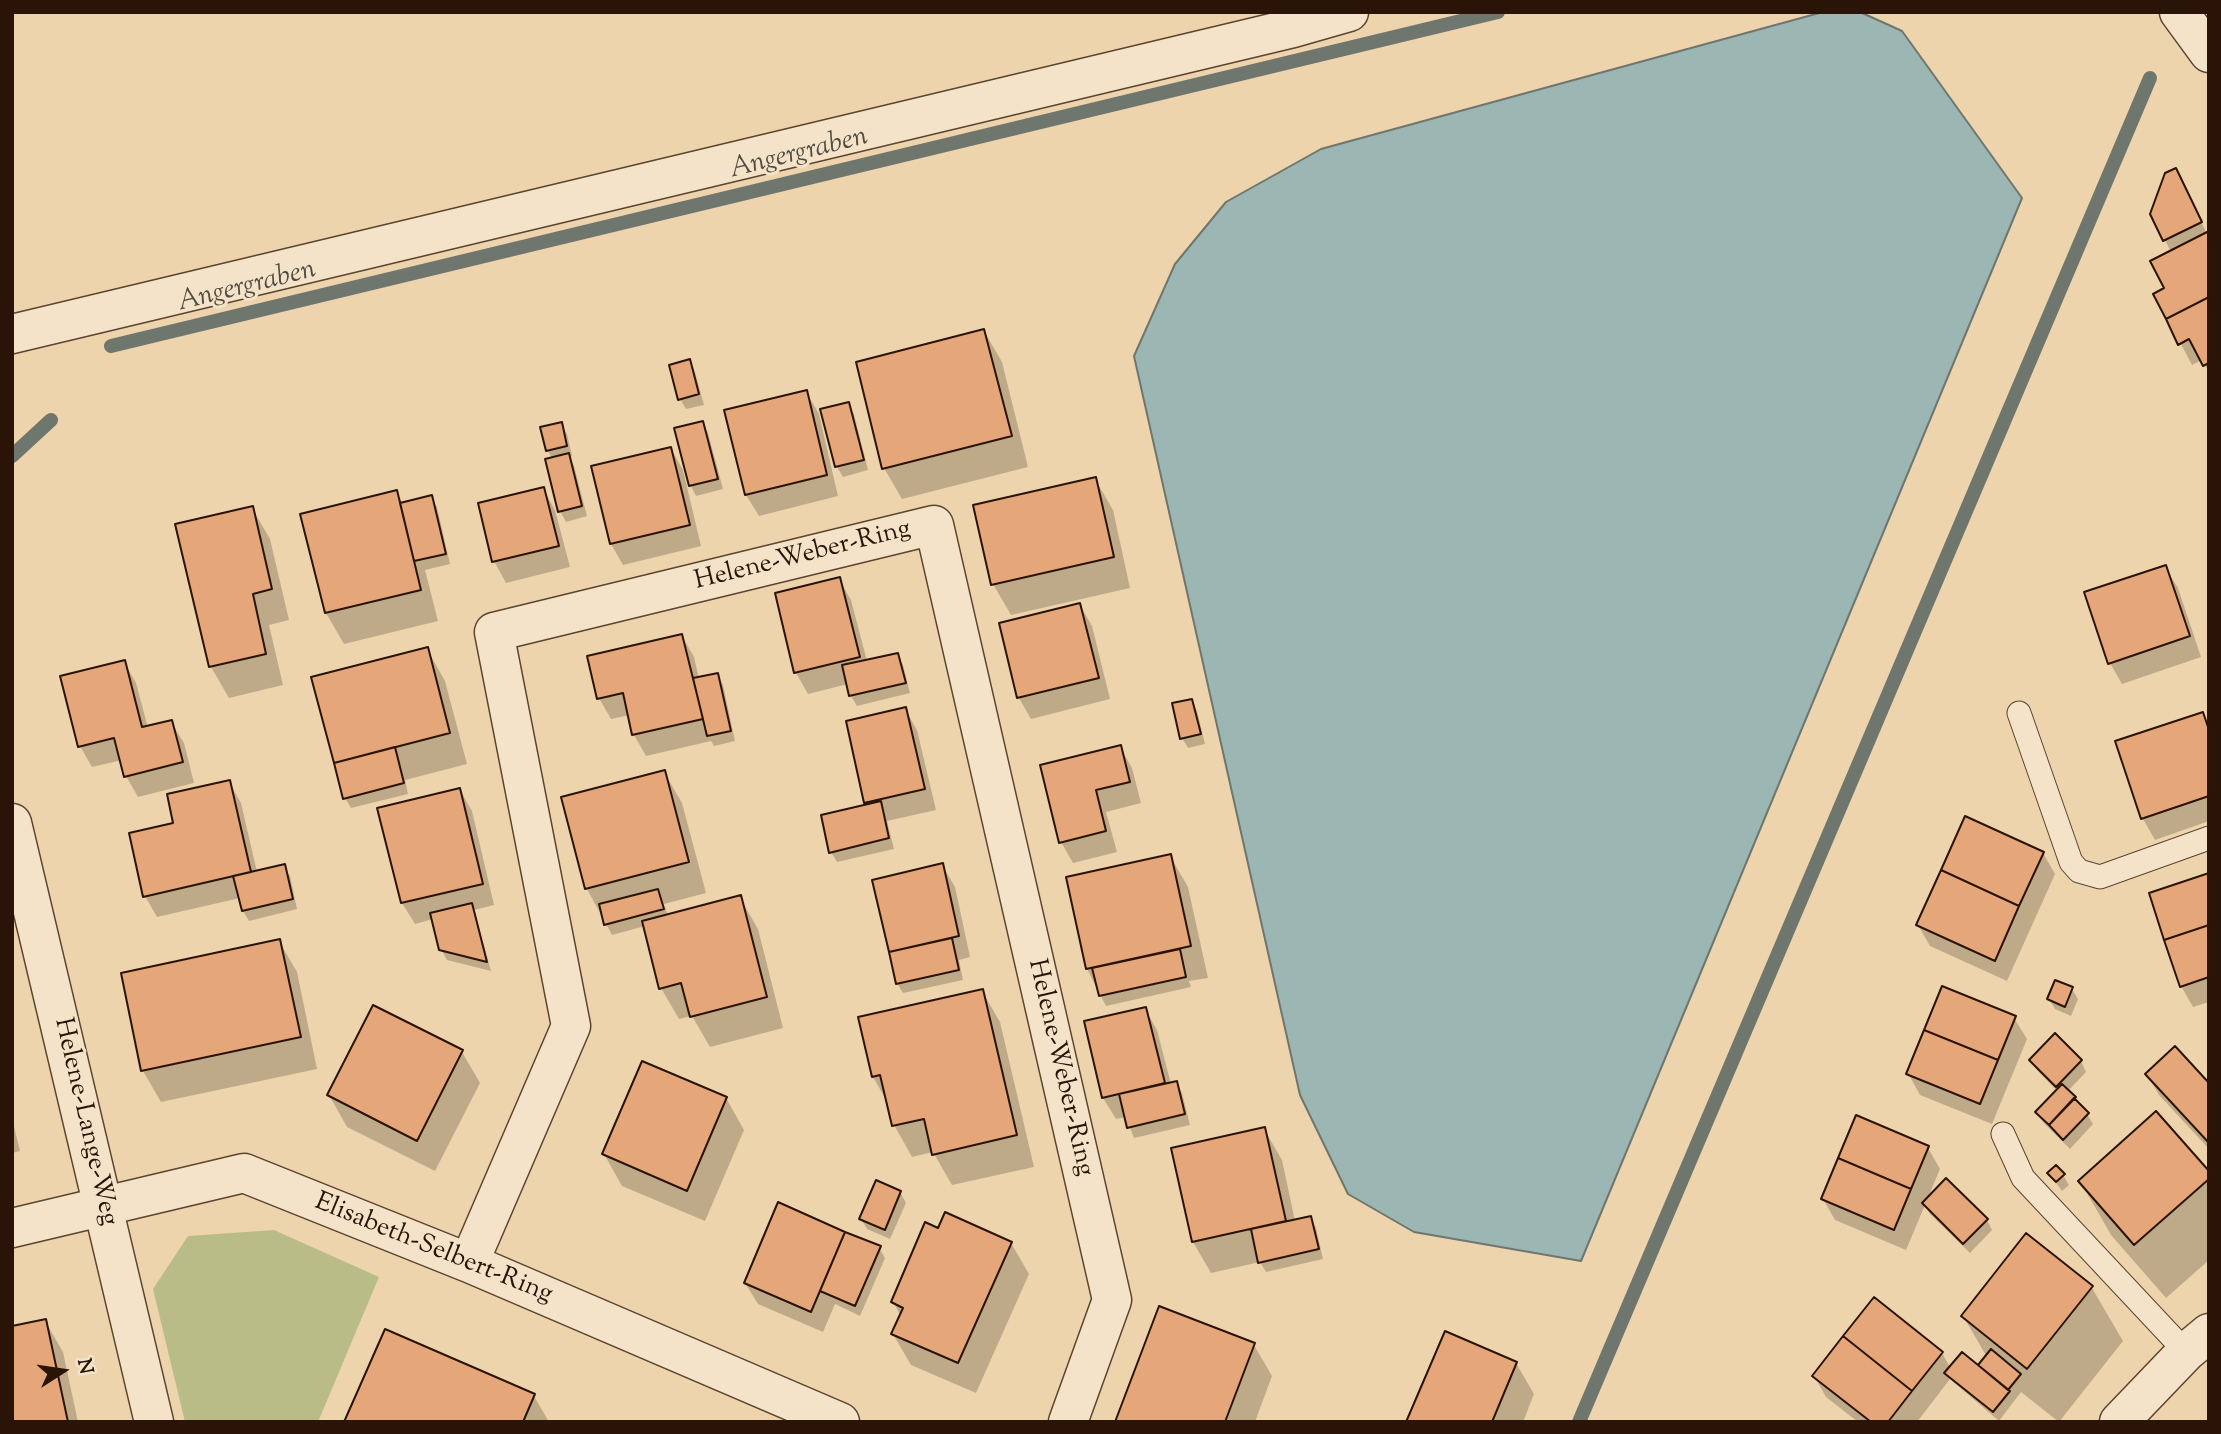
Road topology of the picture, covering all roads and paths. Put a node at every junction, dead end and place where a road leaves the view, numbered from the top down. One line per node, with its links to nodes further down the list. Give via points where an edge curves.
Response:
1 (1349, 12): 4 (street)
2 (2179, 12): 3 (street)
3 (2209, 53)
4 (12, 334)
5 (2019, 713): 7 (lane, via 2071,862 2079,871 2100,877)
6 (12, 823): 9 (street, Helene-Lange-Weg)
7 (2209, 838)
8 (2003, 1134): 12 (lane, via 2023,1178)
9 (105, 1206): 10 (street, Elisabeth-Selbert-Ring); 11 (street, Elisabeth-Selbert-Ring, via 244,1173); 14 (street, Helene-Lange-Weg)
10 (12, 1228)
11 (469, 1263): 13 (street, Elisabeth-Selbert-Ring); 16 (street, Helene-Weber-Ring, via 571,1026 494,632 934,525 1112,1300)
12 (2197, 1343): 17 (street)
13 (794, 1413): 15 (street, Elisabeth-Selbert-Ring)
14 (154, 1422)
15 (840, 1422)
16 (1068, 1422)
17 (2119, 1422)

